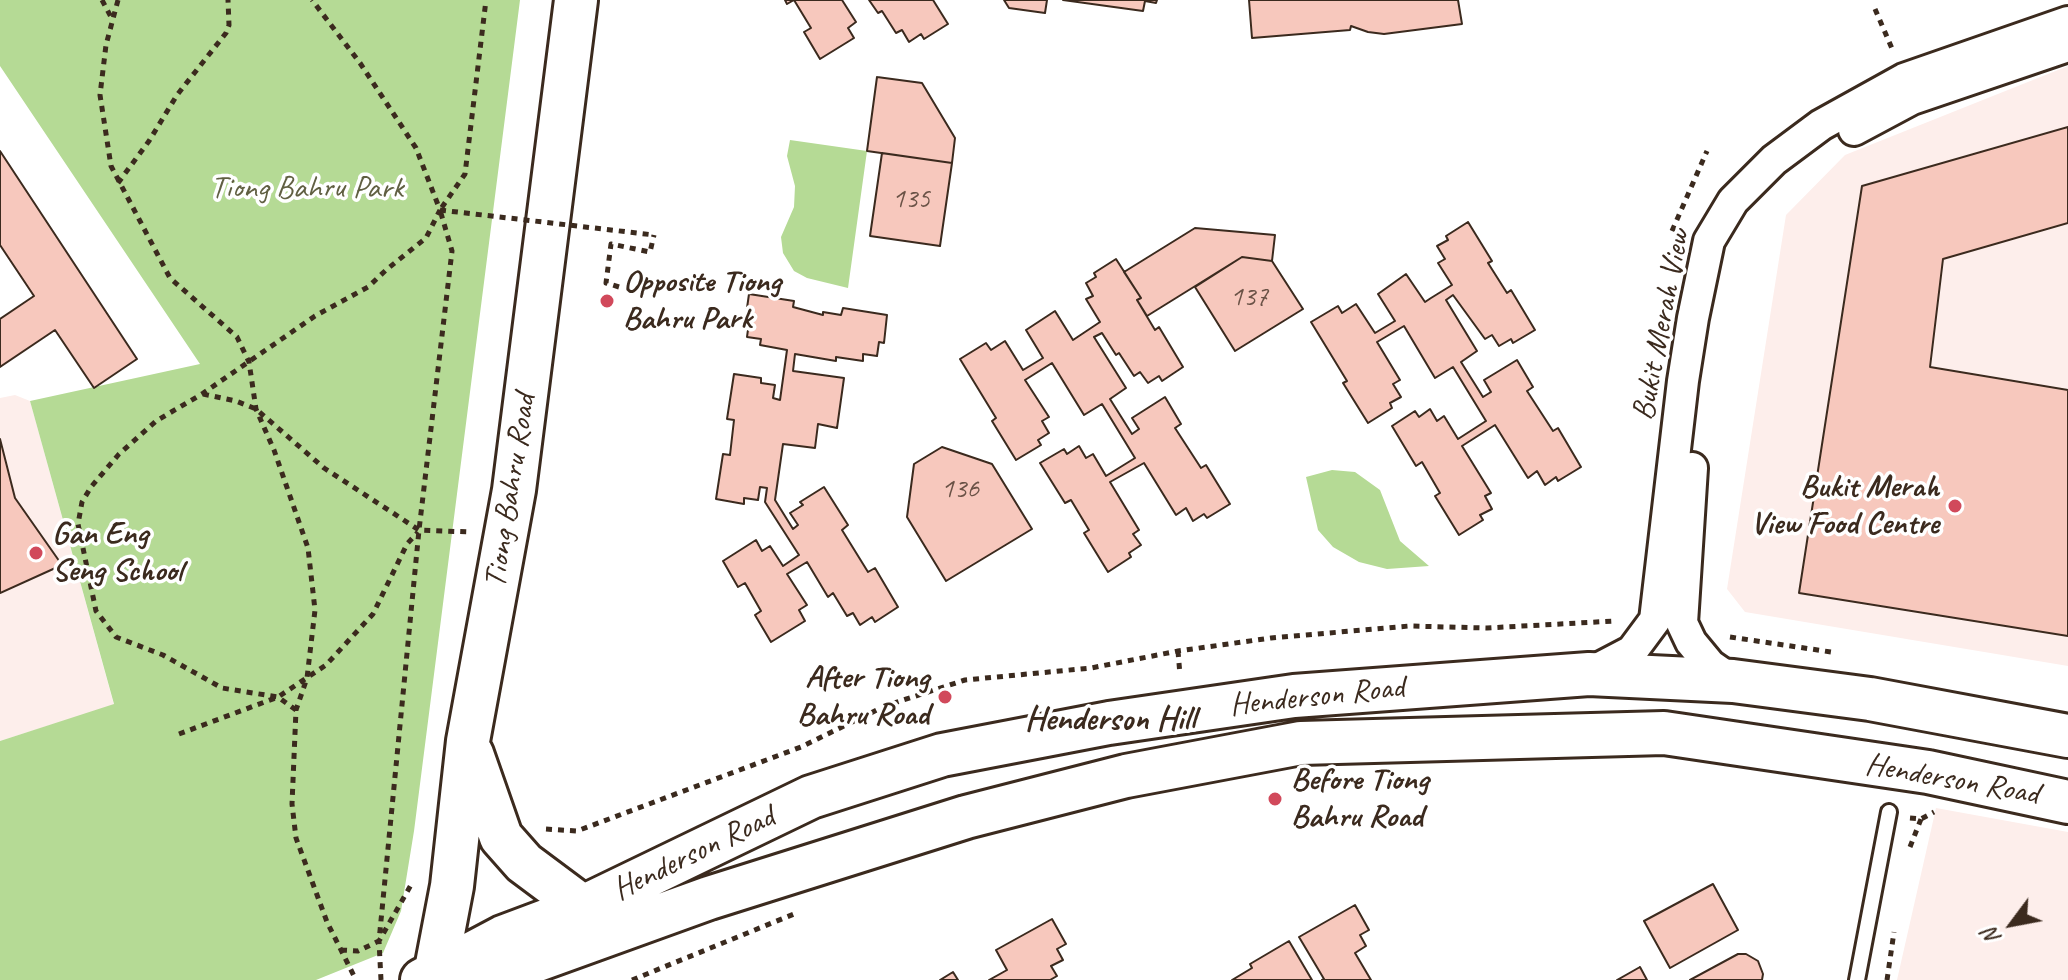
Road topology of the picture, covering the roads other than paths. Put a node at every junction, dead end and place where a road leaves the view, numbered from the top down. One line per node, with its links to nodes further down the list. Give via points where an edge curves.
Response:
1 (576, 0): 8 (main road, Tiong Bahru Road, via 514,490)
2 (2068, 22): 4 (street, Bukit Merah View, via 1904,79 1821,125 1774,160)
3 (2068, 46): 4 (street, Bukit Merah View, via 1912,99 1842,136)
4 (1740, 207): 5 (street, Bukit Merah View, via 1719,220 1709,241 1693,318 1655,620 1632,651); 6 (street, Bukit Merah View, via 1710,322 1692,457 1682,623 1710,665)
5 (1589, 674): 6 (main road, Henderson Road); 12 (main road, Henderson Road, via 1294,696 942,755 811,797)
6 (1733, 681): 7 (main road, Henderson Road, via 1870,699)
7 (2068, 736)
8 (468, 741): 12 (main road, via 501,837 524,863); 13 (main road, Tiong Bahru Road, via 452,886)
9 (2068, 802): 11 (main road, Henderson Road, via 1928,772 1664,733 1301,743 1126,776 981,814)
10 (1889, 815): 16 (lane)
11 (709, 898): 14 (main road, Henderson Road); 15 (main road)
12 (583, 907): 13 (main road, Henderson Road, via 503,937)
13 (430, 977)
14 (482, 980)
15 (537, 980)
16 (1857, 980)

